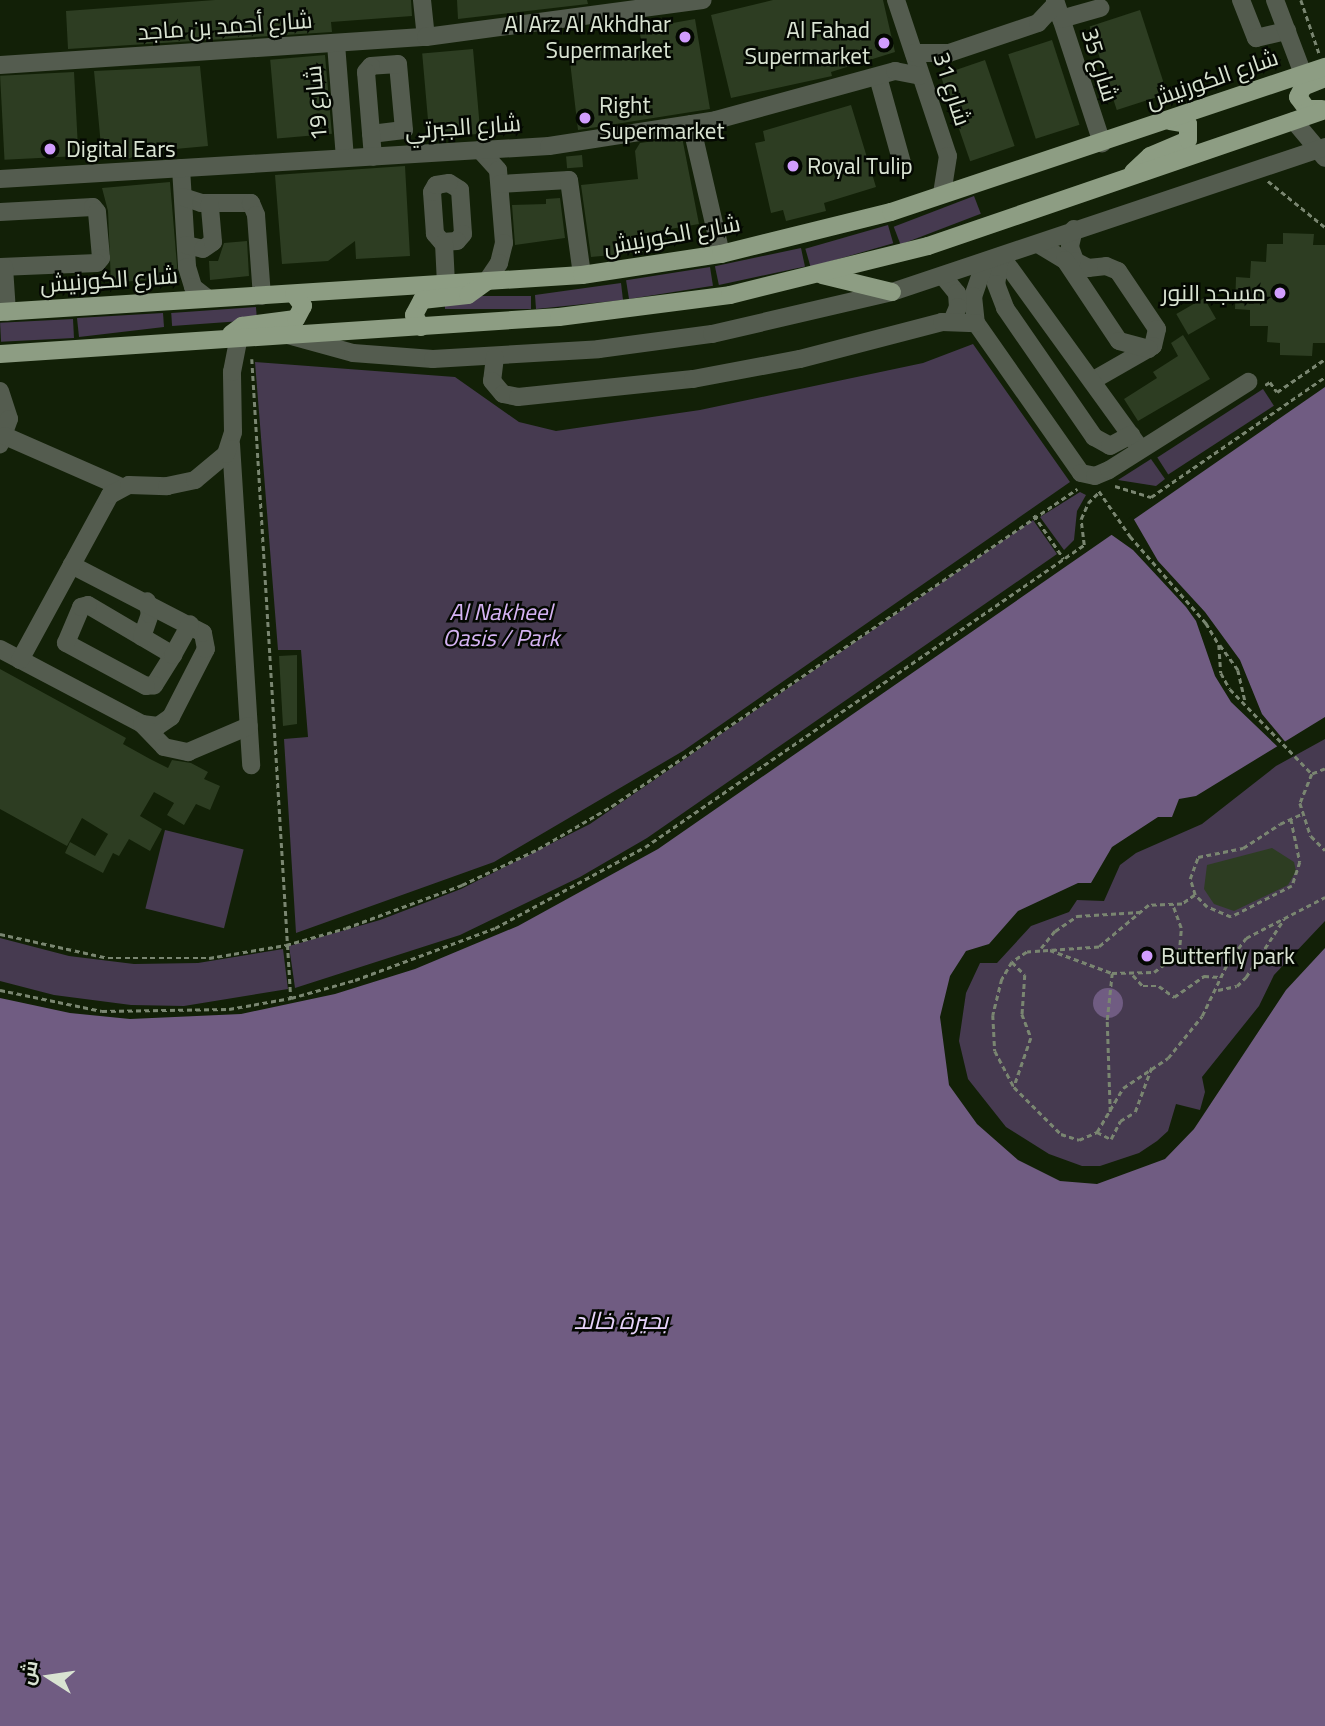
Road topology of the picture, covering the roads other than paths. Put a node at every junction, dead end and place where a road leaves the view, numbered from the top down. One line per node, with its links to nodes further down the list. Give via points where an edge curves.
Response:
1 (422, 0): 9 (street)
2 (704, 0): 9 (street, شارع أحمد بن ماجد)
3 (896, 0): 11 (street, شارع 31)
4 (1241, 0): 8 (street, via 1256,38)
5 (1275, 0): 8 (street)
6 (1057, 8): 7 (street); 11 (street, via 1046,18 950,53); 22 (street, شارع 35)
7 (1100, 8)
8 (1287, 31): 14 (street)
9 (426, 37): 10 (street, شارع أحمد بن ماجد)
10 (336, 44): 12 (street, شارع أحمد بن ماجد); 26 (street, شارع 19)
11 (914, 53): 16 (street, شارع 31)
12 (0, 65)
13 (1325, 71): 14 (main road, شارع الكورنيش); 17 (main road, via 1303,87 1298,97 1307,109)
14 (1303, 75): 19 (main road, شارع الكورنيش)
15 (878, 76): 16 (street, شارع الجبرتي, via 902,70); 20 (street, شارع الجبرتي); 27 (street)
16 (920, 76): 32 (street, شارع 31, via 948,156)
17 (1325, 110): 18 (main road)
18 (1294, 121): 24 (street); 29 (main road)
19 (1159, 123): 22 (main road, شارع الكورنيش); 29 (main road, via 1185,122 1191,137 1150,156)
20 (691, 124): 23 (street, شارع الجبرتي, via 566,144); 40 (street)
21 (371, 134): 25 (street)
22 (1102, 143): 32 (main road, شارع الكورنيش)
23 (481, 150): 25 (street, شارع الجبرتي); 31 (street, via 495,164)
24 (1323, 151): 36 (street, via 1260,167)
25 (373, 157): 26 (street, شارع الجبرتي)
26 (345, 158): 28 (street, شارع الجبرتي)
27 (902, 163)
28 (181, 168): 30 (street, شارع الجبرتي); 33 (street)
29 (1131, 175): 46 (main road, via 928,246)
30 (0, 179)
31 (500, 184): 45 (street, via 569,180); 49 (street, via 503,250)
32 (942, 195): 40 (main road, شارع الكورنيش, via 853,223)
33 (183, 197): 34 (street); 38 (street)
34 (210, 204): 38 (street, via 213,242 203,249); 54 (street, via 239,200 254,208)
35 (0, 212): 43 (street, via 93,207 101,255 97,263)
36 (1074, 229): 39 (street); 42 (street)
37 (444, 243): 50 (street)
38 (186, 245): 55 (street, via 190,281)
39 (1030, 246): 41 (street); 42 (street, via 1055,251); 48 (street)
40 (721, 254): 45 (main road, شارع الكورنيش)
41 (995, 258): 47 (street); 48 (street); 58 (street, via 973,296); 71 (street, via 996,284 1005,308 1098,442 1110,446)
42 (1071, 264): 44 (street); 52 (street)
43 (2, 267): 56 (street)
44 (1094, 268): 52 (street); 63 (street, via 1118,271 1155,324 1156,341)
45 (582, 275): 49 (main road, شارع الكورنيش)
46 (822, 275): 51 (main road); 59 (main road, via 616,312)
47 (943, 276): 51 (street); 57 (street, via 957,293)
48 (1022, 280): 67 (street)
49 (486, 281): 50 (main road, شارع الكورنيش); 59 (main road, via 468,295 422,300 414,315)
50 (446, 284): 53 (main road, شارع الكورنيش)
51 (892, 292): 65 (street, via 712,334)
52 (1086, 293): 62 (street)
53 (294, 294): 54 (main road, شارع الكورنيش); 61 (main road, via 303,306 296,319 243,326)
54 (262, 296): 55 (main road, شارع الكورنيش)
55 (207, 298): 56 (main road, شارع الكورنيش)
56 (3, 312)
57 (952, 321): 58 (street); 65 (street, via 740,371 518,397 503,394 492,381)
58 (976, 323): 71 (street, via 1081,473 1102,474)
59 (421, 327): 60 (main road)
60 (288, 335): 61 (main road); 65 (street, via 379,356)
61 (240, 337): 64 (main road); 72 (street, via 232,372)
62 (1119, 341): 63 (street); 66 (street)
63 (1149, 349): 66 (street)
64 (0, 354)
65 (495, 357)
66 (1118, 367): 67 (street)
67 (1092, 381): 71 (street)
68 (1253, 385): 71 (street)
69 (0, 391): 70 (street, via 8,411)
70 (2, 440): 73 (street)
71 (1136, 442)
72 (231, 444): 73 (street, via 212,470 195,480); 82 (street)
73 (121, 487): 74 (street, via 104,505)
74 (72, 565): 75 (street); 80 (street)
75 (147, 601): 76 (street); 77 (street, via 150,614)
76 (190, 624): 79 (street); 81 (street, via 206,640 203,657 171,717 158,726)
77 (142, 637): 79 (street); 79 (street, via 84,605 64,638 149,687)
78 (0, 649): 80 (street)
79 (173, 654)
80 (20, 660): 81 (street)
81 (142, 724): 82 (street, via 164,747 188,752)
82 (248, 726): 83 (street)
83 (251, 765)

